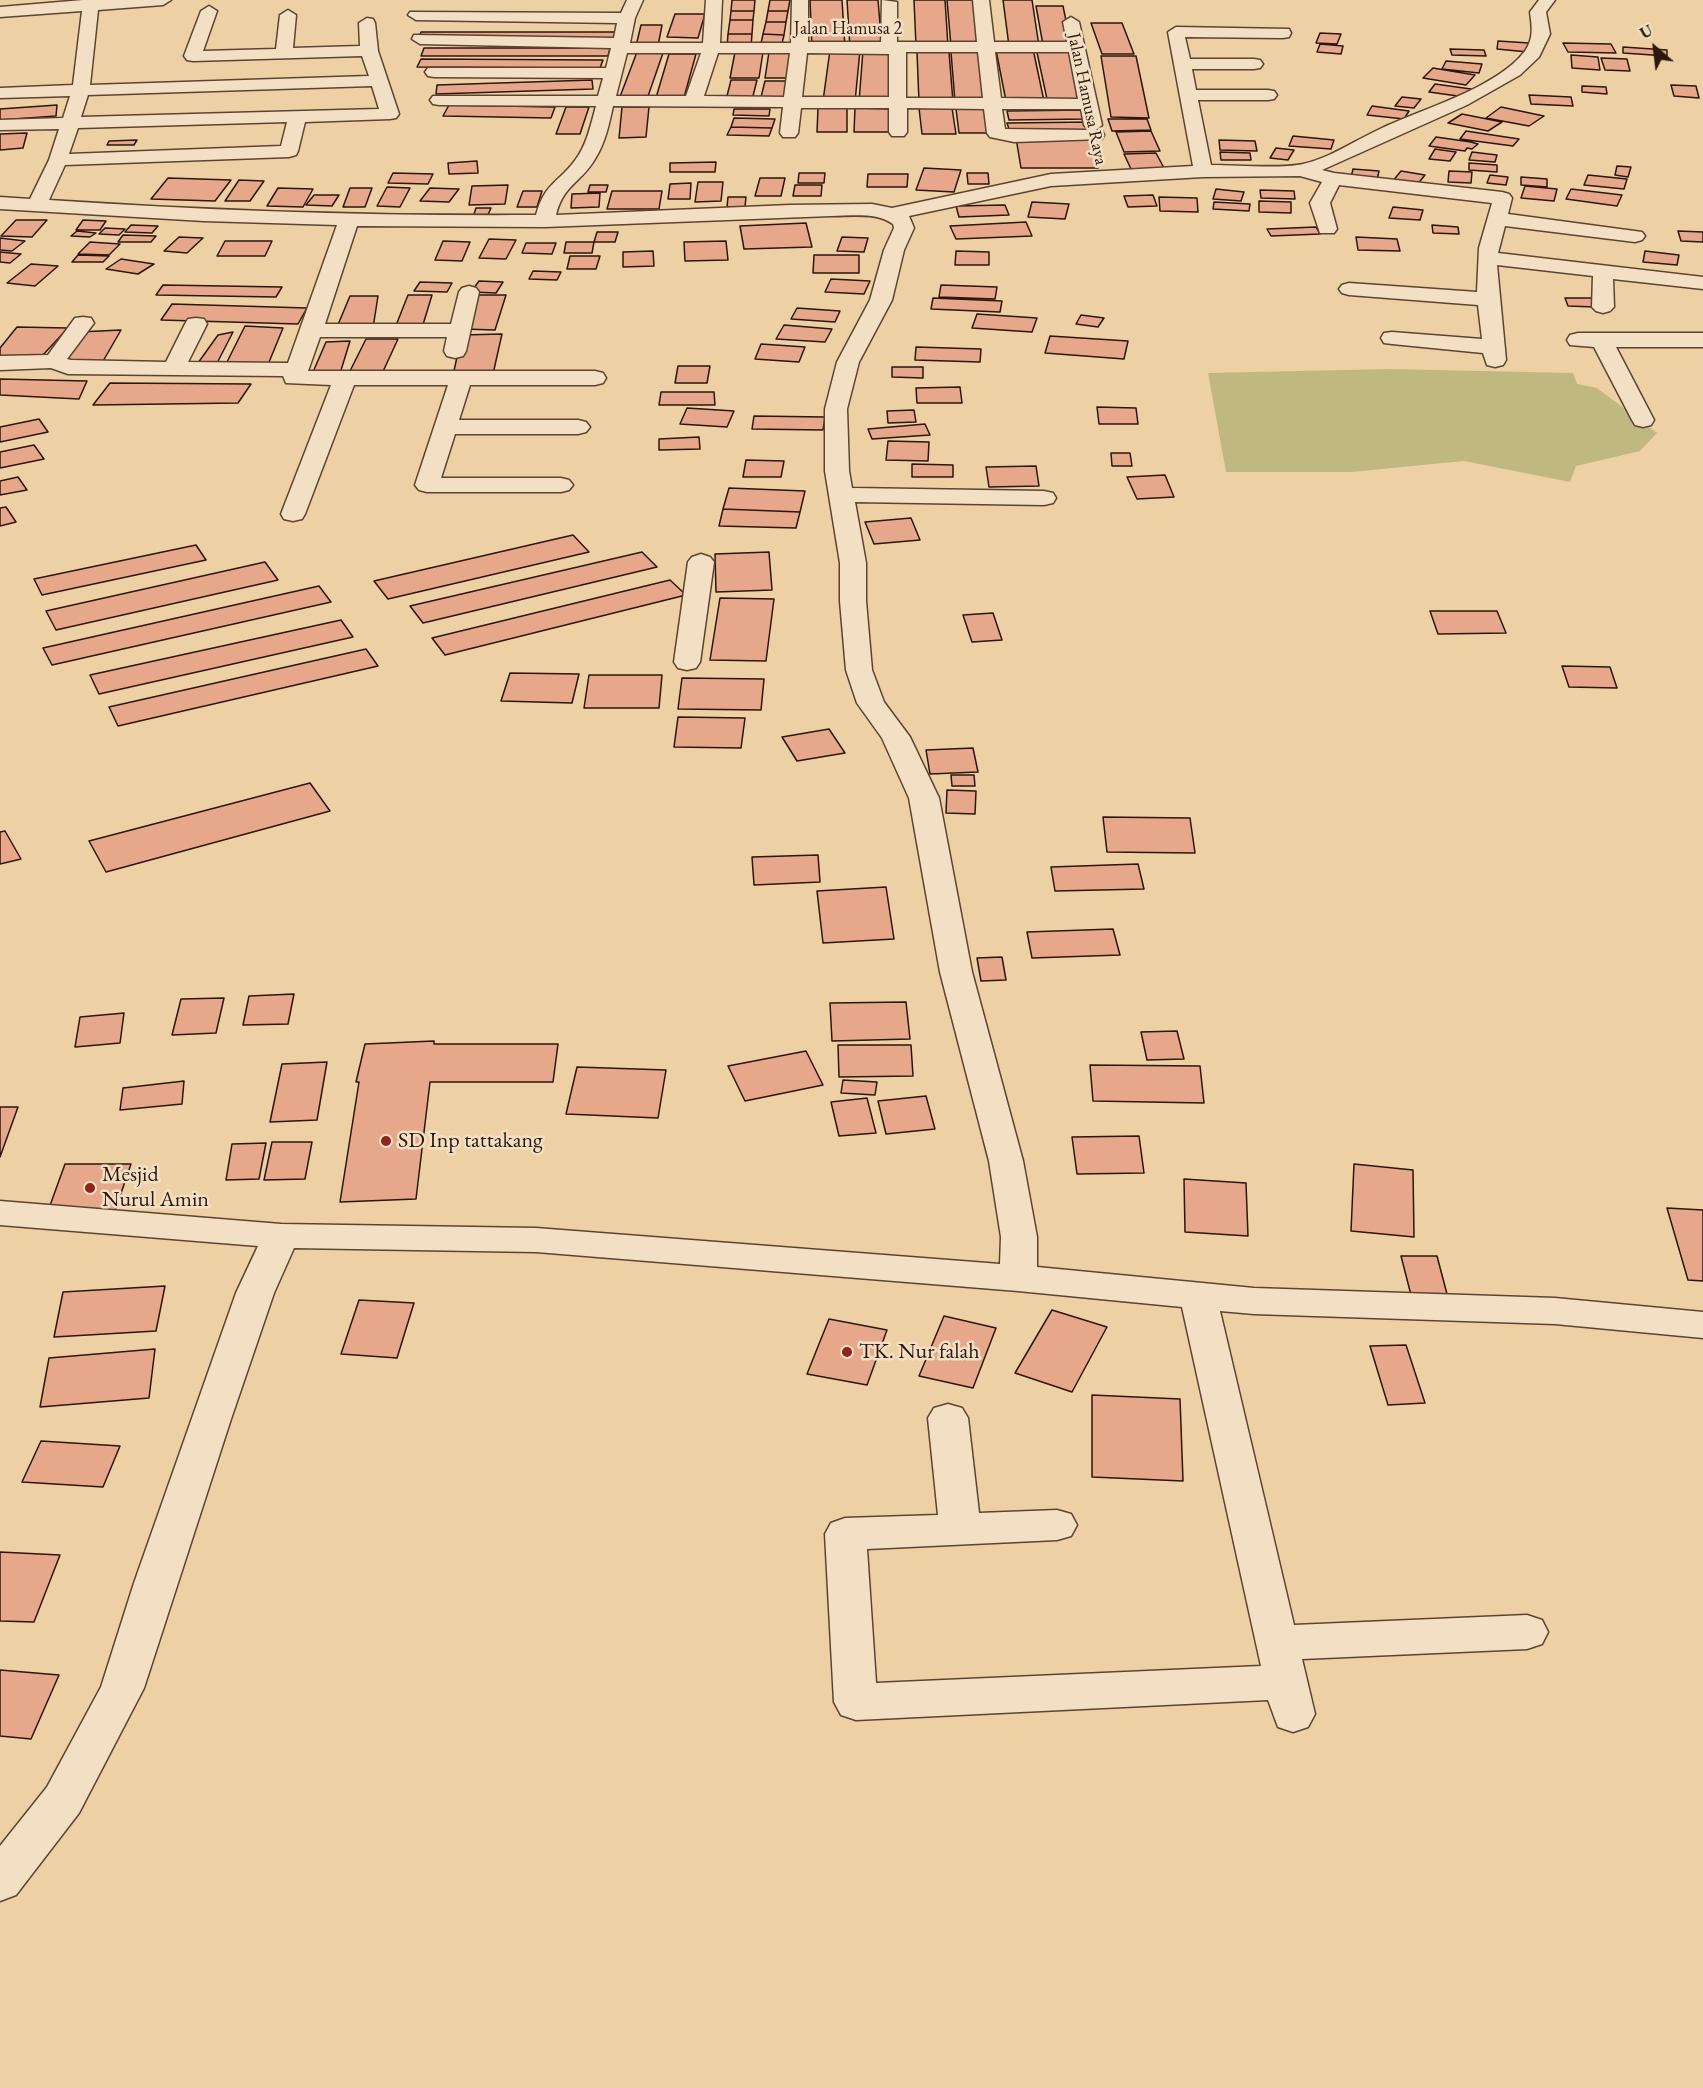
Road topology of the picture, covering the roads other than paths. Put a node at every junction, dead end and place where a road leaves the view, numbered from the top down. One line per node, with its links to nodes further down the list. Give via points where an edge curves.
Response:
1 (163, 0): 8 (street)
2 (635, 0): 13 (street)
3 (714, 0): 21 (street)
4 (800, 0): 22 (street)
5 (981, 0): 19 (street)
6 (1547, 0): 53 (street, via 1538,12 1541,34 1535,50 1510,75 1344,155)
7 (889, 2): 23 (street)
8 (92, 3): 10 (street); 33 (street)
9 (208, 11): 26 (street)
10 (0, 12)
11 (288, 15): 25 (street)
12 (416, 15): 13 (street)
13 (627, 18): 18 (street)
14 (367, 22): 24 (street)
15 (1071, 22): 20 (street, Jalan Hamusa Raya)
16 (1283, 33): 27 (street, via 1176,32)
17 (420, 39): 18 (street, Jalan Hamusa 2)
18 (621, 46): 21 (street, Jalan Hamusa 2); 30 (street)
19 (985, 47): 20 (street, Jalan Hamusa 2); 23 (street, Jalan Hamusa 2); 41 (street)
20 (1075, 47): 42 (street, Jalan Hamusa Raya)
21 (711, 49): 22 (street, Jalan Hamusa 2); 39 (street)
22 (799, 49): 23 (street, Jalan Hamusa 2); 40 (street)
23 (893, 49): 43 (street)
24 (369, 51): 25 (street); 31 (street)
25 (284, 54): 26 (street)
26 (193, 56): 32 (street)
27 (1182, 64): 28 (street); 35 (street)
28 (1254, 64)
29 (434, 72): 30 (street)
30 (613, 73): 38 (street)
31 (377, 81): 32 (street); 44 (street, via 390,114)
32 (182, 86): 33 (street)
33 (81, 91): 34 (street); 46 (street)
34 (0, 93)
35 (1188, 94): 36 (street); 54 (street)
36 (1269, 95)
37 (439, 100): 38 (street)
38 (607, 102): 39 (street); 62 (street, via 586,159 550,199)
39 (693, 103): 40 (street)
40 (793, 103): 43 (street); 49 (street)
41 (991, 104): 42 (street); 43 (street); 50 (street, via 996,133 1000,135)
42 (1088, 104): 50 (street, Jalan Hamusa Raya)
43 (896, 105): 48 (street)
44 (297, 117): 45 (street); 51 (street, via 289,151)
45 (198, 120): 46 (street); 51 (street)
46 (69, 124): 47 (street); 52 (street)
47 (0, 125)
48 (898, 132)
49 (789, 133)
50 (1095, 135): 55 (street, Jalan Hamusa Raya)
51 (189, 155): 52 (street)
52 (58, 160): 58 (street)
53 (1301, 170): 54 (street); 56 (street)
54 (1203, 171): 55 (street)
55 (1103, 177): 59 (street, via 1050,180)
56 (1333, 179): 60 (street, via 1502,198); 63 (street, via 1320,203)
57 (0, 203): 58 (street)
58 (37, 206): 61 (street)
59 (892, 214): 62 (street, via 845,210); 91 (street, via 903,221 904,228 880,300 848,362 836,409)
60 (1499, 219): 64 (street); 65 (street)
61 (349, 220): 62 (street); 74 (street)
62 (544, 221)
63 (1327, 229)
64 (1635, 236)
65 (1488, 258): 66 (street); 70 (street)
66 (1603, 272): 67 (street); 71 (street)
67 (1703, 284)
68 (1349, 289): 70 (street)
69 (469, 292): 75 (street)
70 (1489, 299): 76 (street, via 1495,354)
71 (1603, 307)
72 (83, 323): 80 (street)
73 (196, 324): 82 (street)
74 (313, 330): 75 (street); 83 (street)
75 (461, 331): 85 (street)
76 (1392, 338)
77 (1578, 340): 78 (street)
78 (1602, 340): 79 (street); 87 (street)
79 (1703, 340)
80 (54, 361): 81 (street); 82 (street, via 68,367)
81 (0, 363)
82 (173, 370): 83 (street)
83 (297, 370): 84 (street, via 294,378)
84 (345, 378): 85 (street); 93 (street)
85 (454, 378): 86 (street); 88 (street)
86 (595, 378)
87 (1643, 420)
88 (446, 427): 89 (street); 90 (street, via 428,485)
89 (578, 427)
90 (561, 485)
91 (841, 495): 92 (street); 98 (street, via 853,563 859,670 870,703 896,736 924,798 956,972 1006,1161 1020,1237)
92 (1044, 498)
93 (293, 514)
94 (701, 562): 95 (street)
95 (687, 662)
96 (0, 1213): 97 (street)
97 (281, 1236): 98 (street, via 536,1240); 106 (street, via 255,1293 122,1688 63,1800)
98 (1018, 1278): 99 (street)
99 (1198, 1295): 100 (street, via 1254,1301 1555,1311); 105 (street)
100 (1703, 1325)
101 (948, 1418): 103 (street)
102 (1057, 1525): 103 (street)
103 (960, 1529): 105 (street, via 845,1534 856,1702)
104 (1527, 1632): 105 (street)
105 (1285, 1680)
106 (0, 1881)

